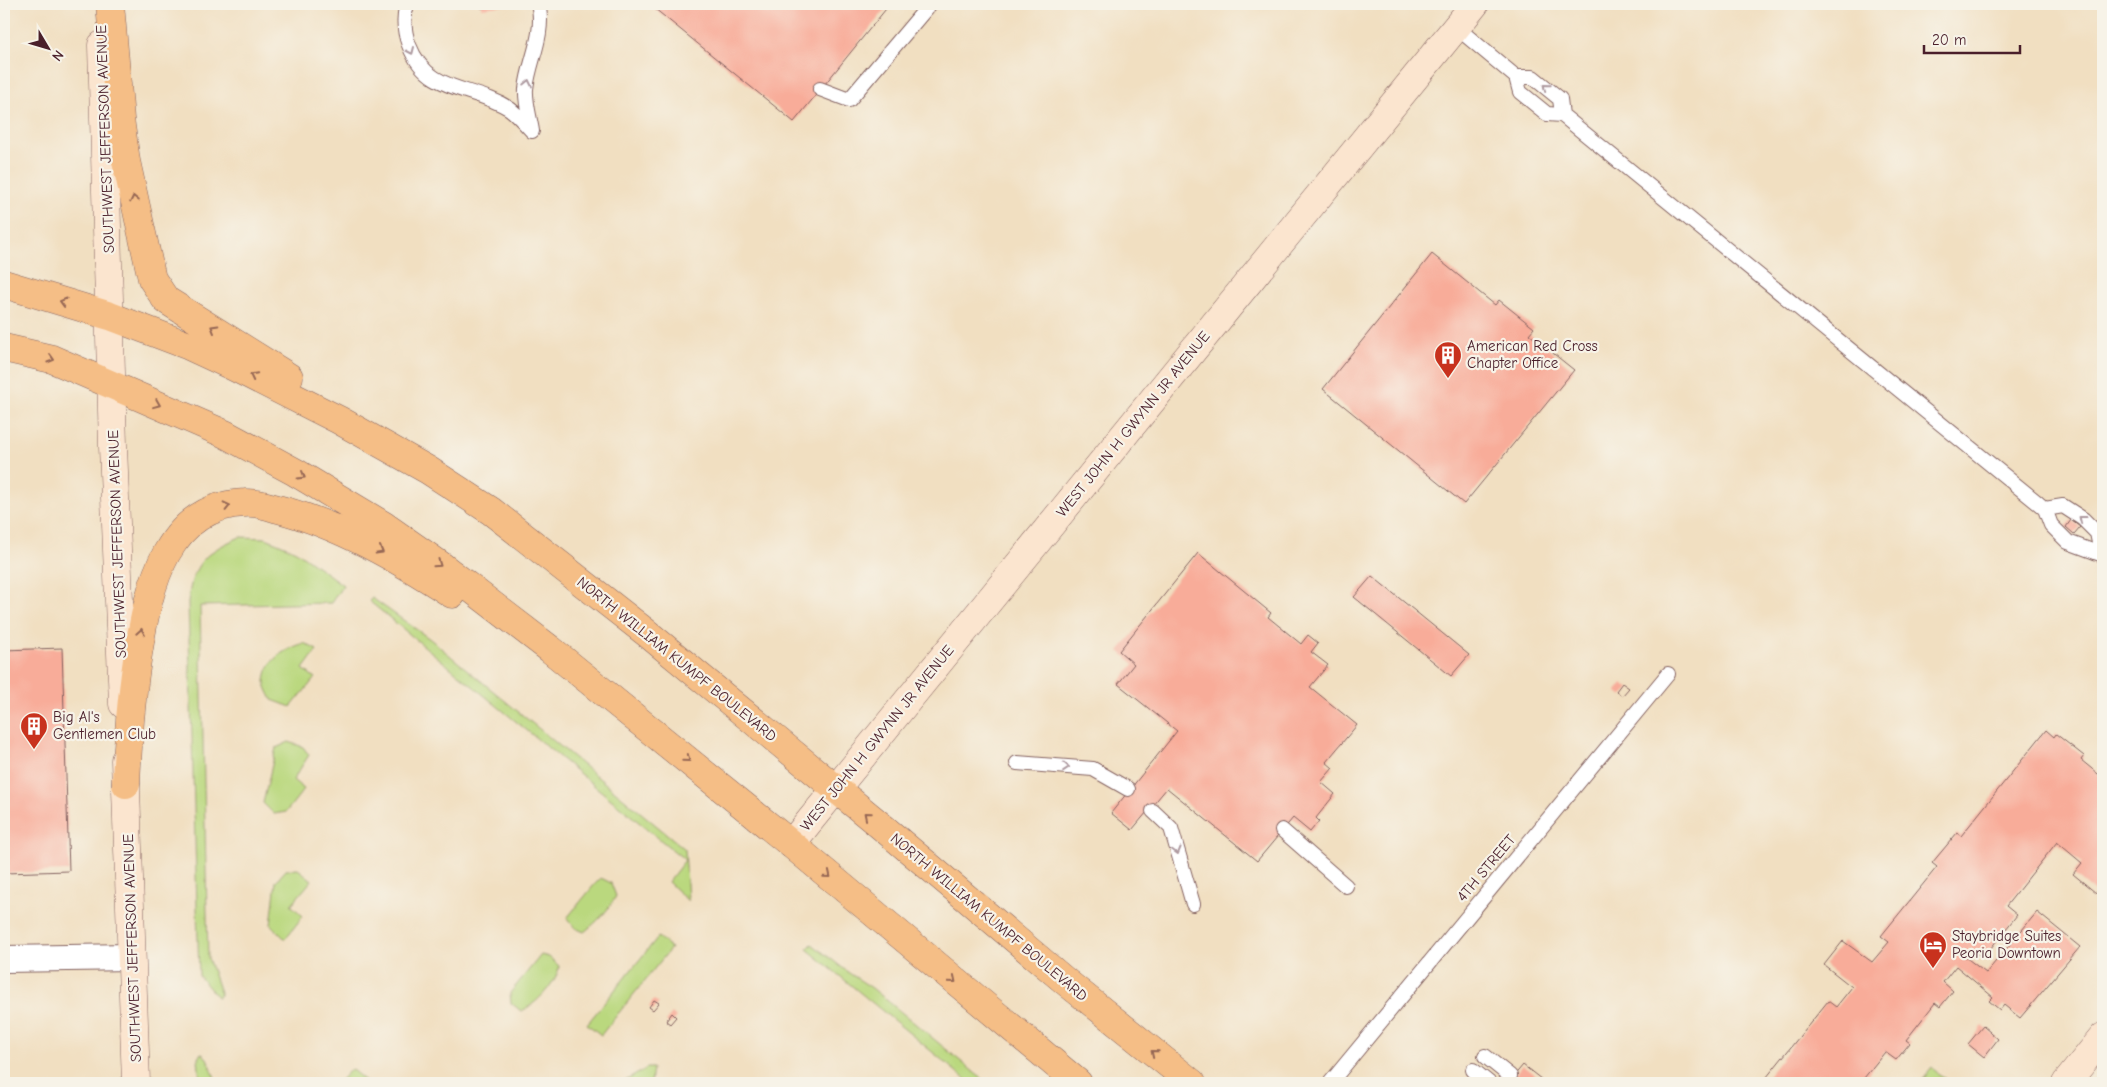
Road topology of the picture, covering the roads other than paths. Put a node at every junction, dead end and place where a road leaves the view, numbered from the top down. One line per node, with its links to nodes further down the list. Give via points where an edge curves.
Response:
1 (101, 4): 12 (main road, SOUTHWEST JEFFERSON AVENUE)
2 (110, 4): 17 (main road, one-way to 2, via 498,508 435,465 166,300 148,268 126,161)
3 (407, 4): 6 (lane, one-way to 6, via 405,36 413,57 428,74 447,86 510,110 532,131 526,90 538,42)
4 (930, 4): 9 (lane, via 849,100)
5 (1475, 4): 7 (main road, WEST JOHN H GWYNN JR AVENUE)
6 (538, 8)
7 (1456, 27): 8 (lane); 22 (main road, WEST JOHN H GWYNN JR AVENUE)
8 (1516, 77): 10 (lane, via 1520,92 1547,114); 10 (lane, one-way to 8, via 1560,99 1554,93 1533,76)
9 (820, 89)
10 (1562, 115): 15 (lane)
11 (4, 284): 12 (main road, NORTH WILLIAM KUMPF BOULEVARD, one-way to 11)
12 (110, 316): 14 (main road, SOUTHWEST JEFFERSON AVENUE); 17 (main road, NORTH WILLIAM KUMPF BOULEVARD, one-way to 12, via 491,511 428,470 339,420 199,351)
13 (4, 348): 14 (main road, one-way to 14, via 52,359)
14 (112, 384): 19 (main road, one-way to 19, via 247,445 383,525 443,567); 21 (main road, SOUTHWEST JEFFERSON AVENUE)
15 (2045, 509): 16 (lane, via 2051,525 2068,542); 16 (lane, one-way to 15, via 2097,533 2083,519 2063,506)
16 (2102, 554)
17 (599, 594): 22 (main road, NORTH WILLIAM KUMPF BOULEVARD)
18 (1668, 674): 38 (lane, 4TH STREET)
19 (649, 729): 21 (main road, one-way to 19, via 134,677 149,596 161,563 175,540 194,520 222,506 247,502 302,516 385,553 478,611); 26 (main road, one-way to 26)
20 (1017, 763): 23 (lane, one-way to 23, via 1093,769)
21 (126, 784): 29 (main road, SOUTHWEST JEFFERSON AVENUE)
22 (836, 789): 26 (main road, WEST JOHN H GWYNN JR AVENUE); 37 (main road, NORTH WILLIAM KUMPF BOULEVARD, one-way to 22)
23 (1128, 789)
24 (1153, 810): 28 (lane, one-way to 28, via 1171,828)
25 (1282, 830): 27 (lane)
26 (791, 844): 36 (main road, one-way to 36)
27 (1346, 886)
28 (1193, 904)
29 (132, 957): 30 (street); 35 (main road, SOUTHWEST JEFFERSON AVENUE)
30 (4, 959)
31 (2103, 1037): 40 (main road)
32 (1485, 1056): 34 (lane)
33 (1473, 1070): 39 (lane)
34 (1510, 1076)
35 (136, 1083)
36 (1078, 1083)
37 (1192, 1083)
38 (1330, 1083)
39 (1489, 1083)
40 (2066, 1083)

